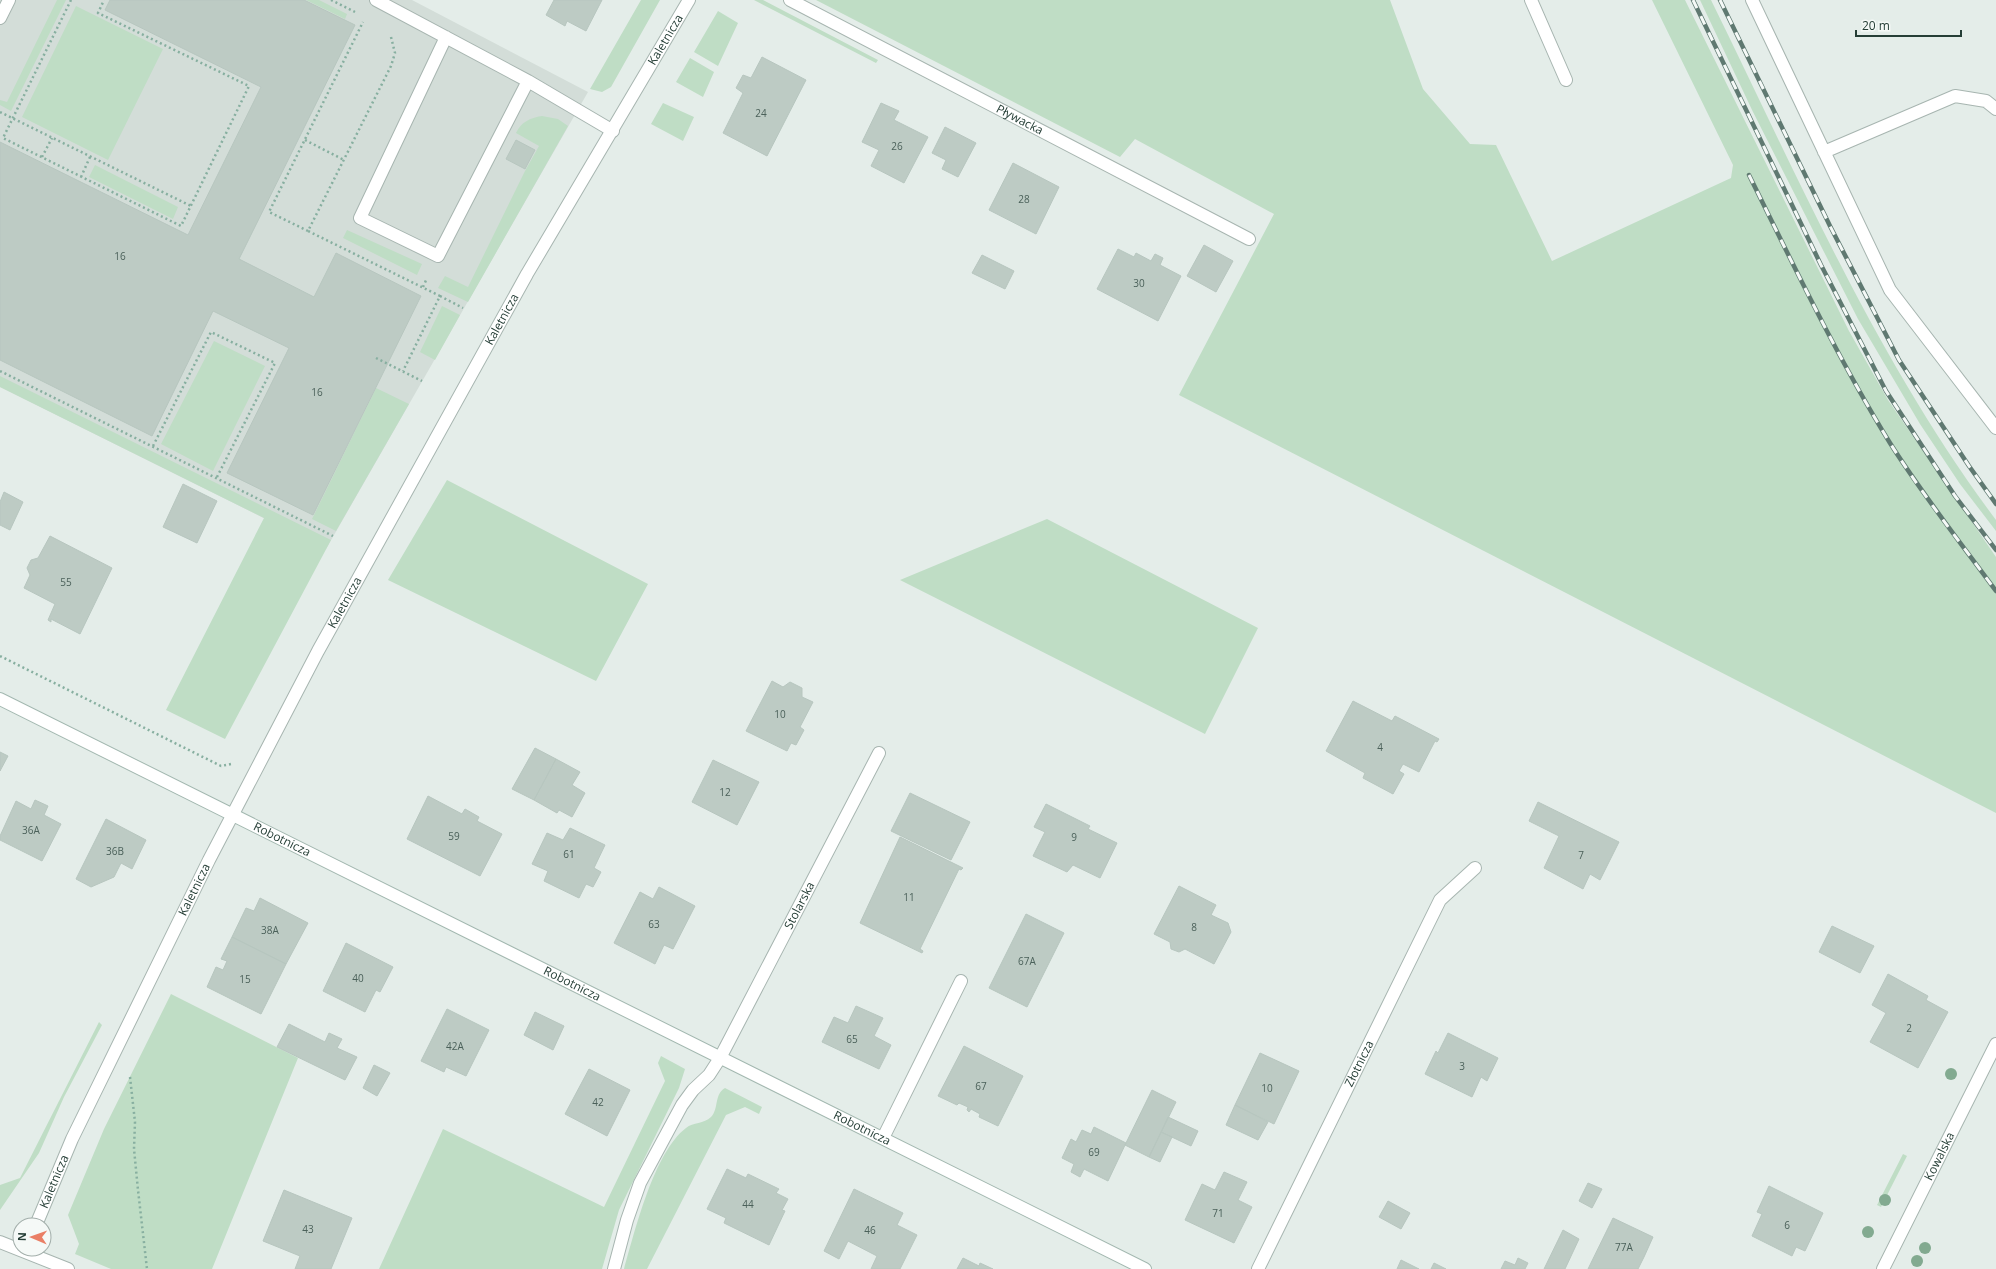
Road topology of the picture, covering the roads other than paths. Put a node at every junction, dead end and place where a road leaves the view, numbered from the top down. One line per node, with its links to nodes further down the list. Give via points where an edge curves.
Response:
1 (9, 0): 7 (street)
2 (376, 0): 8 (street)
3 (689, 0): 12 (street, Kaletnicza)
4 (790, 0): 14 (street, Pływacka)
5 (1531, 0): 9 (street)
6 (1752, 0): 13 (street)
7 (0, 18)
8 (446, 37): 10 (street); 10 (street, via 360,218 438,256)
9 (1566, 80)
10 (528, 82): 12 (street)
11 (1996, 109): 13 (street, via 1986,102 1955,96)
12 (612, 131): 18 (street, Kaletnicza, via 461,392 318,651)
13 (1824, 152): 15 (street, via 1890,290)
14 (1249, 239)
15 (1996, 428)
16 (0, 699): 18 (street, Robotnicza)
17 (879, 753): 22 (street, Stolarska)
18 (232, 814): 22 (street, Robotnicza); 24 (street, Kaletnicza, via 72,1139)
19 (1475, 868): 31 (street, Złotnicza, via 1440,900)
20 (961, 981): 23 (street)
21 (1996, 1044): 32 (street, Kowalska)
22 (720, 1058): 23 (street, Robotnicza); 29 (street, Stolarska, via 709,1075 682,1105 640,1183)
23 (883, 1138): 30 (street, Robotnicza)
24 (39, 1217)
25 (0, 1242): 26 (street)
26 (12, 1246)
27 (39, 1257): 28 (street)
28 (68, 1269)
29 (614, 1269)
30 (1144, 1269)
31 (1258, 1269)
32 (1883, 1269)

